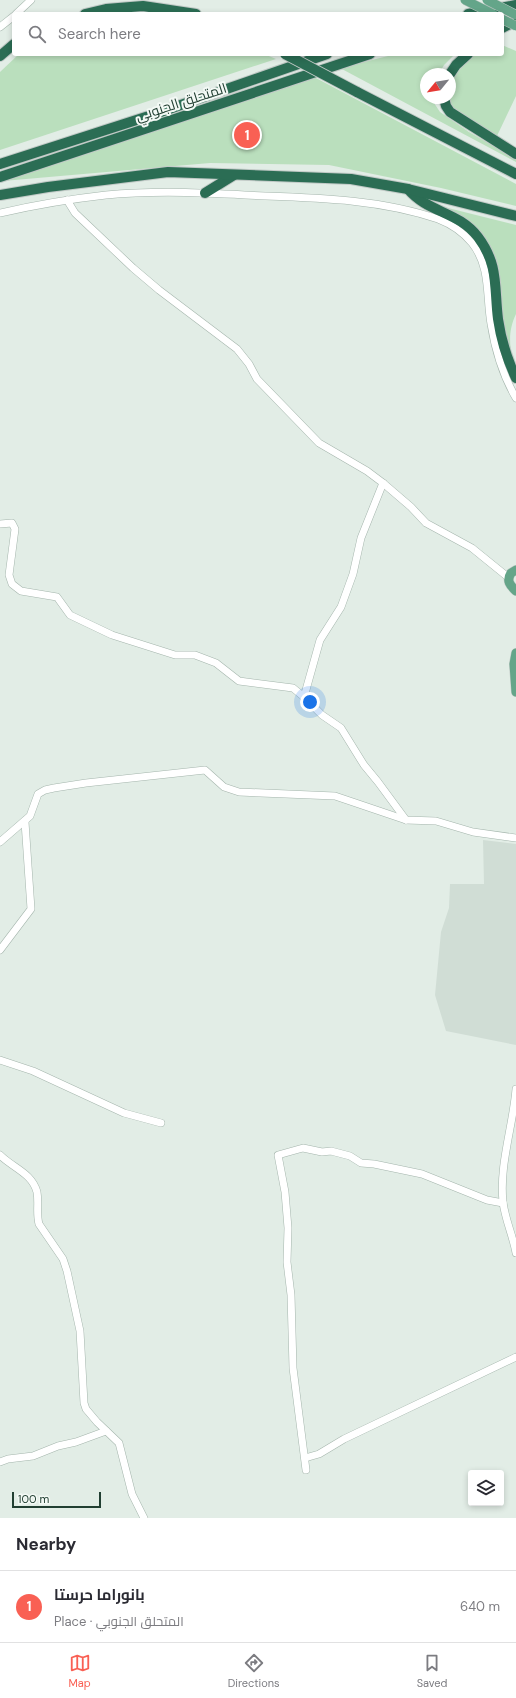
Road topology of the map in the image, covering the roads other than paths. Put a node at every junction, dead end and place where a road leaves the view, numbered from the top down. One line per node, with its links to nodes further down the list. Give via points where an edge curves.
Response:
1 (31, 0): 5 (street)
2 (465, 0): 9 (main road, bridge)
3 (487, 0): 10 (main road, bridge)
4 (516, 5): 8 (highway)
5 (18, 12)
6 (93, 12): 7 (highway, via 143,6)
7 (183, 12)
8 (479, 12)
9 (489, 12)
10 (516, 15)
11 (12, 18): 16 (street)
12 (504, 20): 13 (highway)
13 (516, 20): 17 (highway)
14 (504, 21): 15 (main road, bridge)
15 (516, 26)
16 (0, 27)
17 (504, 27)
18 (12, 46): 19 (highway)
19 (0, 56)
20 (289, 56): 29 (highway, bridge)
21 (321, 56): 27 (highway, المتحلق الجنوبي)
22 (364, 56): 30 (highway, المتحلق الجنوبي)
23 (466, 56): 24 (highway)
24 (454, 68)
25 (446, 104): 26 (highway, via 450,112)
26 (516, 154)
27 (0, 164)
28 (234, 174): 31 (highway, via 351,179); 32 (highway); 33 (highway, via 168,172)
29 (516, 174)
30 (0, 177)
31 (408, 189): 36 (highway); 37 (highway, via 421,202 463,223 473,231 484,247 495,274 498,317 503,342)
32 (205, 193): 34 (street, via 107,195); 38 (street, via 325,199 384,205 439,219 458,229 473,244 483,263 493,337 504,372)
33 (0, 195)
34 (67, 200): 35 (street); 39 (street, via 74,213 138,272 237,349 257,379 320,443)
35 (0, 213)
36 (516, 216)
37 (516, 378)
38 (516, 398)
39 (383, 483): 42 (street, via 426,523 472,548); 46 (street, via 361,538 353,574 341,607 320,640)
40 (0, 524): 46 (street, via 12,523 15,528 9,576 12,584 21,591 57,597 70,615 112,635 175,655 195,655 216,663 239,681 293,688)
41 (516, 570): 42 (main road)
42 (509, 578): 43 (main road, via 510,585)
43 (516, 591)
44 (516, 653): 45 (main road)
45 (516, 692)
46 (304, 696): 47 (street, via 322,715 341,728 364,765)
47 (406, 820): 48 (street, via 335,796 239,792 224,787 205,770 45,790 38,794 30,816); 49 (street, via 436,821 473,832)
48 (25, 822): 50 (street); 51 (street, via 31,909)
49 (516, 838)
50 (0, 842)
51 (0, 950)
52 (0, 1060): 54 (street, via 33,1071 124,1113)
53 (516, 1089): 56 (street, via 505,1160)
54 (160, 1123)
55 (0, 1155): 59 (street, via 33,1183 39,1224 63,1259 80,1332 84,1403 90,1414)
56 (503, 1202): 57 (street); 60 (street, via 487,1200 422,1174 361,1163 350,1156 331,1152 303,1148 278,1155 288,1228 287,1262 291,1296 293,1368)
57 (516, 1253)
58 (516, 1357): 60 (street, via 344,1439 319,1454)
59 (106, 1431): 61 (street, via 33,1456 8,1458); 63 (street, via 122,1449 129,1484)
60 (305, 1458): 62 (street)
61 (0, 1462)
62 (306, 1470)
63 (144, 1518)

